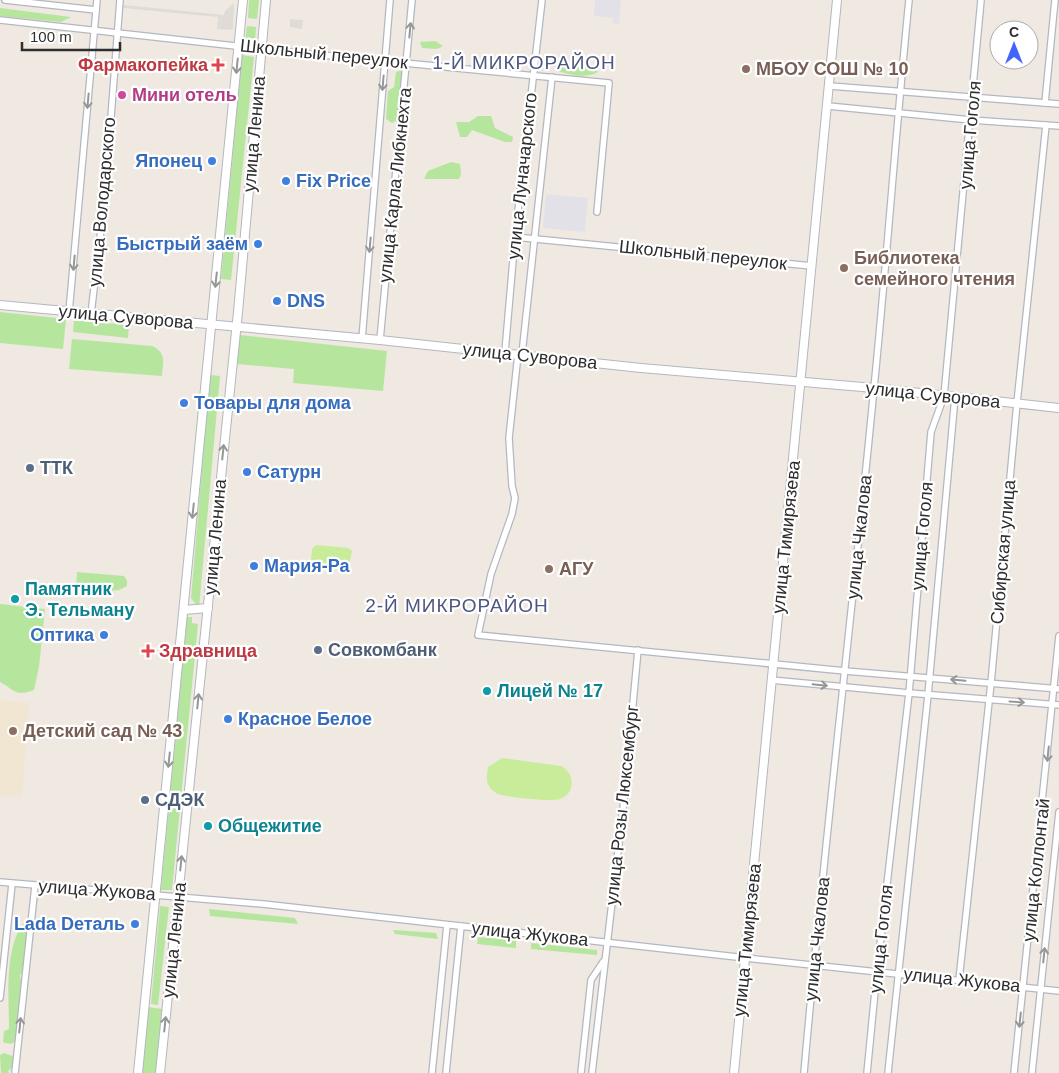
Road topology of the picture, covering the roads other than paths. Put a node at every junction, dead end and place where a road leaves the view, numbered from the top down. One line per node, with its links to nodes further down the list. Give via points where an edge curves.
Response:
1 (5, 0): 13 (street)
2 (97, 0): 13 (street, улица Володарского)
3 (120, 0): 16 (street, улица Володарского)
4 (243, 0): 17 (street, улица Ленина)
5 (266, 0): 18 (street, улица Ленина)
6 (390, 0): 19 (street, улица Карла Либкнехта)
7 (412, 0): 20 (street, улица Карла Либкнехта, one-way to 7)
8 (542, 0): 21 (street, улица Луначарского)
9 (837, 0): 23 (street, улица Тимирязева)
10 (910, 0): 24 (street, улица Чкалова)
11 (981, 0): 25 (street, улица Гоголя)
12 (1055, 0): 26 (street)
13 (96, 10): 15 (street, улица Володарского)
14 (0, 20): 15 (street, Школьный переулок)
15 (94, 31): 16 (street, Школьный переулок); 38 (street, улица Володарского, one-way to 38)
16 (117, 33): 17 (street, Школьный переулок); 39 (street, улица Володарского, via 105,195)
17 (239, 46): 18 (street, Школьный переулок); 40 (street, улица Ленина, one-way to 40)
18 (262, 48): 19 (street, Школьный переулок); 41 (street, улица Ленина)
19 (385, 60): 20 (street, Школьный переулок); 42 (street, улица Карла Либкнехта, one-way to 42)
20 (407, 62): 21 (street, Школьный переулок); 43 (street, улица Карла Либкнехта)
21 (533, 75): 22 (street, Школьный переулок); 34 (street, улица Луначарского)
22 (552, 77): 33 (street, Школьный переулок, via 609,83); 35 (street, улица Луначарского)
23 (830, 86): 24 (street); 28 (street, улица Тимирязева)
24 (900, 92): 25 (street); 29 (street, улица Чкалова)
25 (973, 98): 26 (street); 30 (street, улица Гоголя)
26 (1045, 103): 27 (street)
27 (1059, 104)
28 (828, 106): 29 (street); 36 (street, улица Тимирязева)
29 (899, 113): 30 (street); 47 (street, улица Чкалова)
30 (971, 120): 31 (street); 48 (street, улица Гоголя)
31 (1046, 125): 32 (street); 50 (street, Сибирская улица)
32 (1059, 126)
33 (598, 212)
34 (515, 237): 35 (street, Школьный переулок); 44 (street, улица Луначарского)
35 (534, 238): 36 (street, Школьный переулок); 45 (street, улица Луначарского)
36 (812, 266): 46 (street, улица Тимирязева)
37 (0, 305): 38 (street, улица Суворова)
38 (69, 312): 39 (street, улица Суворова)
39 (91, 314): 40 (street, улица Суворова)
40 (212, 325): 41 (street, улица Суворова); 53 (street, улица Ленина, one-way to 53)
41 (236, 327): 42 (street, улица Суворова); 52 (street, улица Ленина, one-way to 41)
42 (362, 339): 43 (street, улица Суворова)
43 (380, 340): 44 (street, улица Суворова)
44 (504, 352): 45 (street, улица Суворова)
45 (520, 354): 46 (street, улица Суворова); 55 (street, улица Луначарского, via 508,438 515,498 491,574 478,634)
46 (801, 382): 47 (street, улица Суворова); 56 (street, улица Тимирязева)
47 (874, 388): 48 (street, улица Суворова); 57 (street, улица Чкалова)
48 (944, 396): 49 (street, улица Суворова); 58 (street, улица Гоголя, via 931,432)
49 (955, 397): 50 (street, улица Суворова); 59 (street)
50 (1017, 403): 51 (street, улица Суворова); 61 (street, Сибирская улица)
51 (1059, 408)
52 (208, 608): 53 (street); 73 (street, улица Ленина, one-way to 52)
53 (184, 610): 72 (street, улица Ленина, one-way to 72)
54 (1059, 636): 63 (street, улица Коллонтай)
55 (638, 650): 56 (street); 76 (street, улица Розы Люксембург)
56 (773, 664): 57 (street); 60 (street, улица Тимирязева)
57 (845, 671): 58 (street); 62 (street, улица Чкалова)
58 (910, 676): 59 (street); 64 (street, улица Гоголя)
59 (929, 677): 61 (street, one-way to 59); 65 (street)
60 (772, 680): 62 (street, one-way to 62); 77 (street, улица Тимирязева)
61 (991, 683): 63 (street); 66 (street, Сибирская улица)
62 (843, 688): 64 (street); 79 (street, улица Чкалова)
63 (1056, 689): 67 (street, улица Коллонтай)
64 (909, 693): 65 (street); 80 (street, улица Гоголя)
65 (928, 695): 66 (street); 81 (street)
66 (989, 700): 67 (street, one-way to 67); 82 (street, Сибирская улица)
67 (1056, 705): 83 (street, улица Коллонтай, one-way to 83)
68 (1059, 812): 84 (street, улица Коллонтай, one-way to 68)
69 (0, 882): 70 (street, улица Жукова)
70 (12, 884): 71 (street, улица Жукова); 86 (street)
71 (35, 886): 72 (street, улица Жукова); 87 (street, one-way to 71)
72 (156, 895): 73 (street, улица Жукова); 88 (street, улица Ленина)
73 (178, 896): 74 (street, улица Жукова); 89 (street, улица Ленина, one-way to 73)
74 (447, 925): 75 (street, улица Жукова); 90 (street)
75 (461, 926): 76 (street, улица Жукова); 91 (street)
76 (606, 942): 77 (street, улица Жукова); 78 (street, улица Розы Люксембург)
77 (746, 958): 79 (street, улица Жукова); 94 (street, улица Тимирязева)
78 (604, 960): 92 (street, улица Розы Люксембург, via 591,980); 93 (street, улица Розы Люксембург)
79 (814, 965): 80 (street, улица Жукова); 95 (street, улица Чкалова)
80 (877, 971): 81 (street, улица Жукова); 96 (street, улица Гоголя)
81 (897, 974): 82 (street, улица Жукова); 97 (street)
82 (959, 980): 83 (street, улица Жукова)
83 (1023, 986): 84 (street, улица Жукова); 98 (street, улица Коллонтай, one-way to 98)
84 (1041, 988): 85 (street, улица Жукова); 99 (street, улица Коллонтай)
85 (1059, 991)
86 (0, 998)
87 (15, 1073)
88 (138, 1073)
89 (160, 1073)
90 (432, 1073)
91 (446, 1073)
92 (581, 1073)
93 (592, 1073)
94 (734, 1073)
95 (804, 1073)
96 (868, 1073)
97 (888, 1073)
98 (1014, 1073)
99 (1032, 1073)

